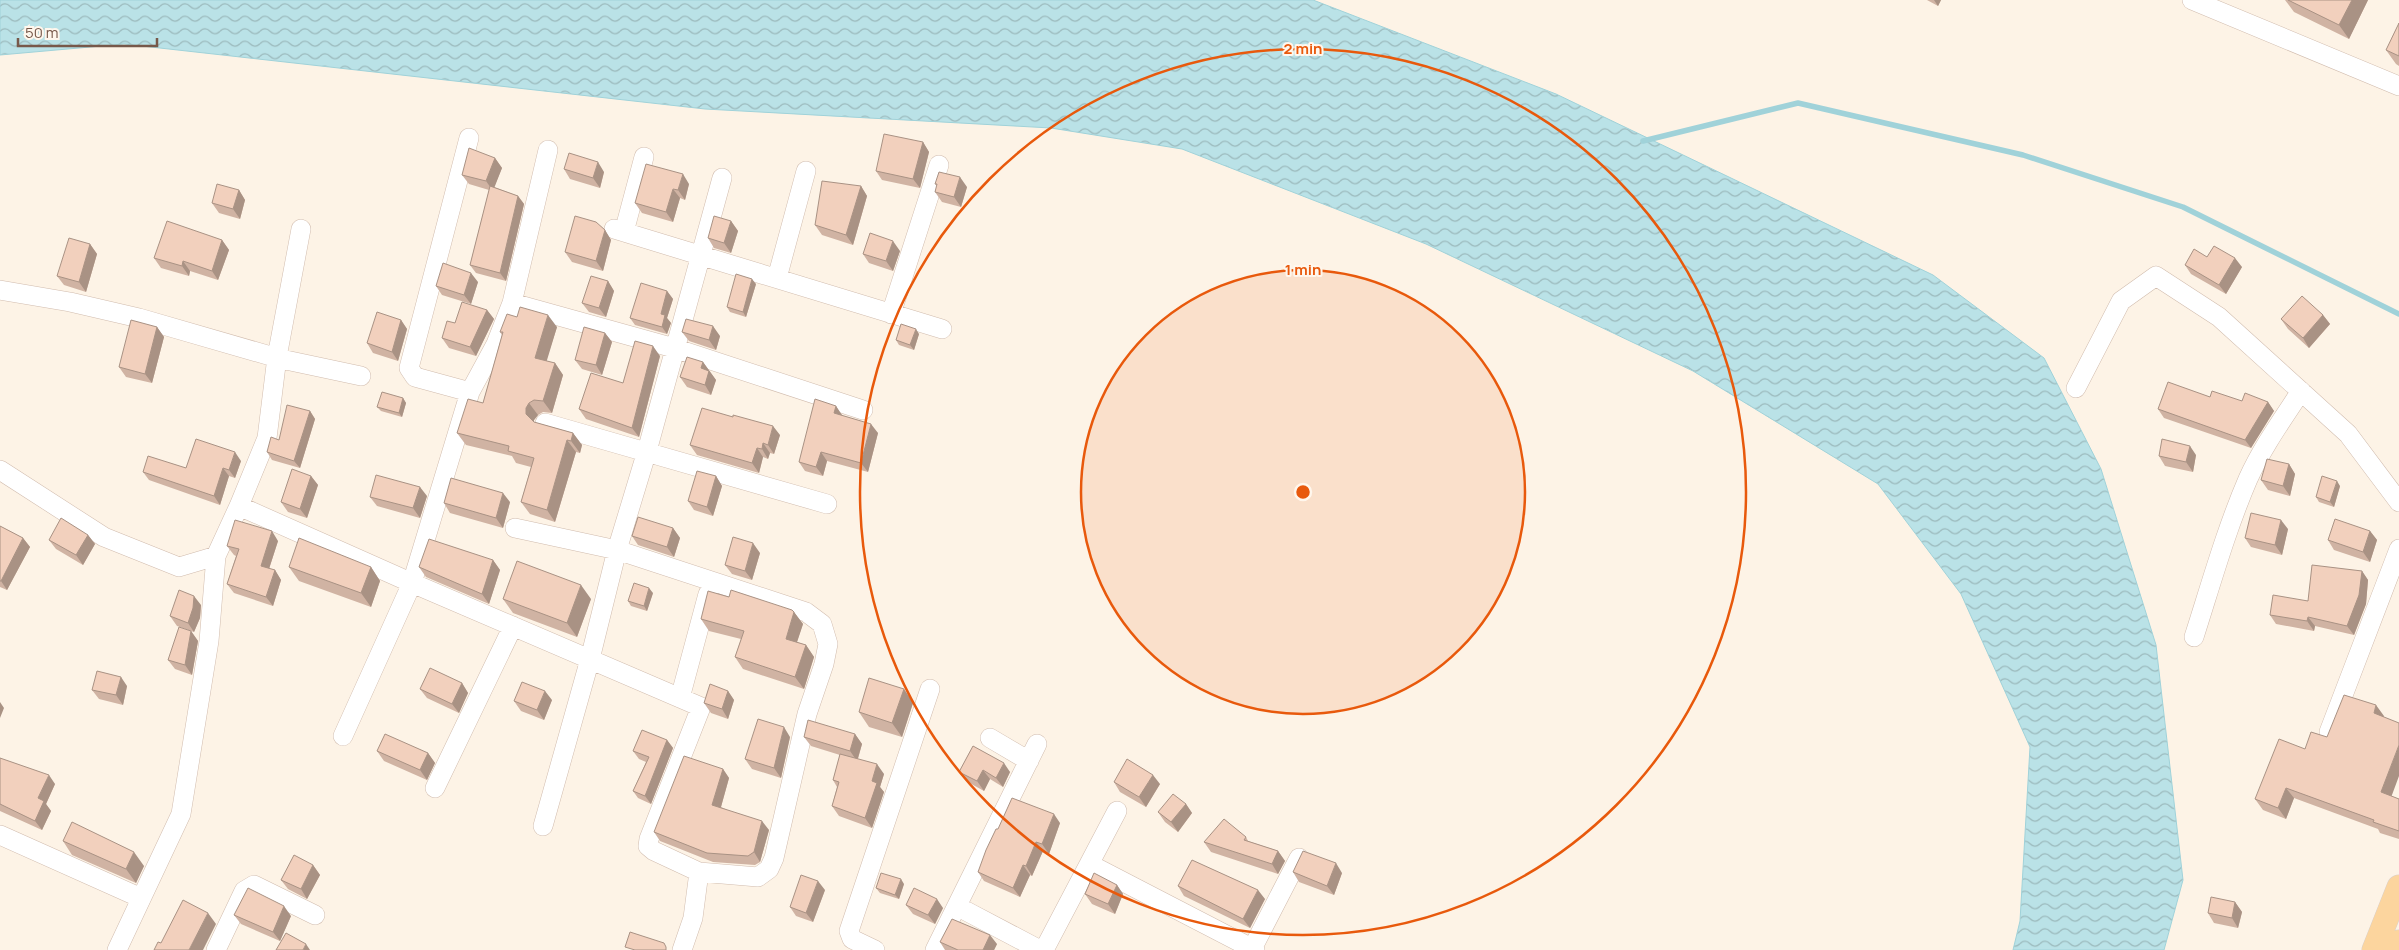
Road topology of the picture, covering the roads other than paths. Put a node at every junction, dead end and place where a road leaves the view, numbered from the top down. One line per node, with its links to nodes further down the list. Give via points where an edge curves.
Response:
1 (2192, 0): 2 (street)
2 (2399, 86)
3 (469, 138): 21 (street, via 409,368 415,377)
4 (548, 150): 13 (street)
5 (644, 157): 10 (street, via 619,231)
6 (939, 165): 14 (street)
7 (806, 171): 11 (street)
8 (722, 178): 10 (street)
9 (301, 228): 17 (street)
10 (701, 254): 11 (street); 16 (street)
11 (777, 278): 14 (street)
12 (0, 290): 17 (street, via 140,318)
13 (512, 303): 16 (street); 21 (street, via 496,344)
14 (892, 314): 15 (street)
15 (942, 329)
16 (674, 348): 22 (street); 24 (street)
17 (277, 357): 18 (street); 28 (street, via 267,438)
18 (361, 376)
19 (2076, 388): 20 (street, via 2121,302 2156,276 2219,317)
20 (2301, 391): 26 (street, via 2348,434); 36 (street, via 2249,478 2227,532)
21 (470, 392): 34 (street)
22 (863, 410)
23 (545, 423): 24 (street)
24 (647, 451): 27 (street); 31 (street)
25 (0, 470): 32 (street, via 104,537 179,567)
26 (2399, 502)
27 (827, 504)
28 (239, 506): 32 (street); 34 (street)
29 (515, 528): 31 (street)
30 (2399, 549): 40 (street)
31 (617, 550): 33 (street); 37 (street)
32 (216, 556): 53 (street, via 209,642 181,814)
33 (711, 581): 39 (street); 51 (street, via 806,612 822,624 828,644 806,714 770,869 758,877)
34 (412, 583): 35 (street); 41 (street)
35 (513, 626): 37 (street); 45 (street)
36 (2194, 638)
37 (590, 659): 39 (street); 47 (street)
38 (930, 689): 60 (street, via 849,931 852,940)
39 (680, 698): 51 (street, via 700,707 648,846)
40 (2329, 732)
41 (342, 736)
42 (990, 738): 44 (street)
43 (1037, 744): 44 (street)
44 (1029, 761): 61 (street)
45 (435, 788)
46 (1117, 811): 50 (street)
47 (543, 826)
48 (0, 835): 53 (street)
49 (1299, 858): 56 (street)
50 (1089, 864): 56 (street); 62 (street)
51 (699, 872): 59 (street, via 693,918)
52 (2399, 887): 63 (main road)
53 (142, 898): 57 (street)
54 (966, 911): 62 (street)
55 (315, 914): 58 (street, via 254,885 248,887)
56 (1254, 949)
57 (117, 950)
58 (216, 950)
59 (682, 950)
60 (875, 950)
61 (935, 950)
62 (1042, 950)
63 (2374, 950)

